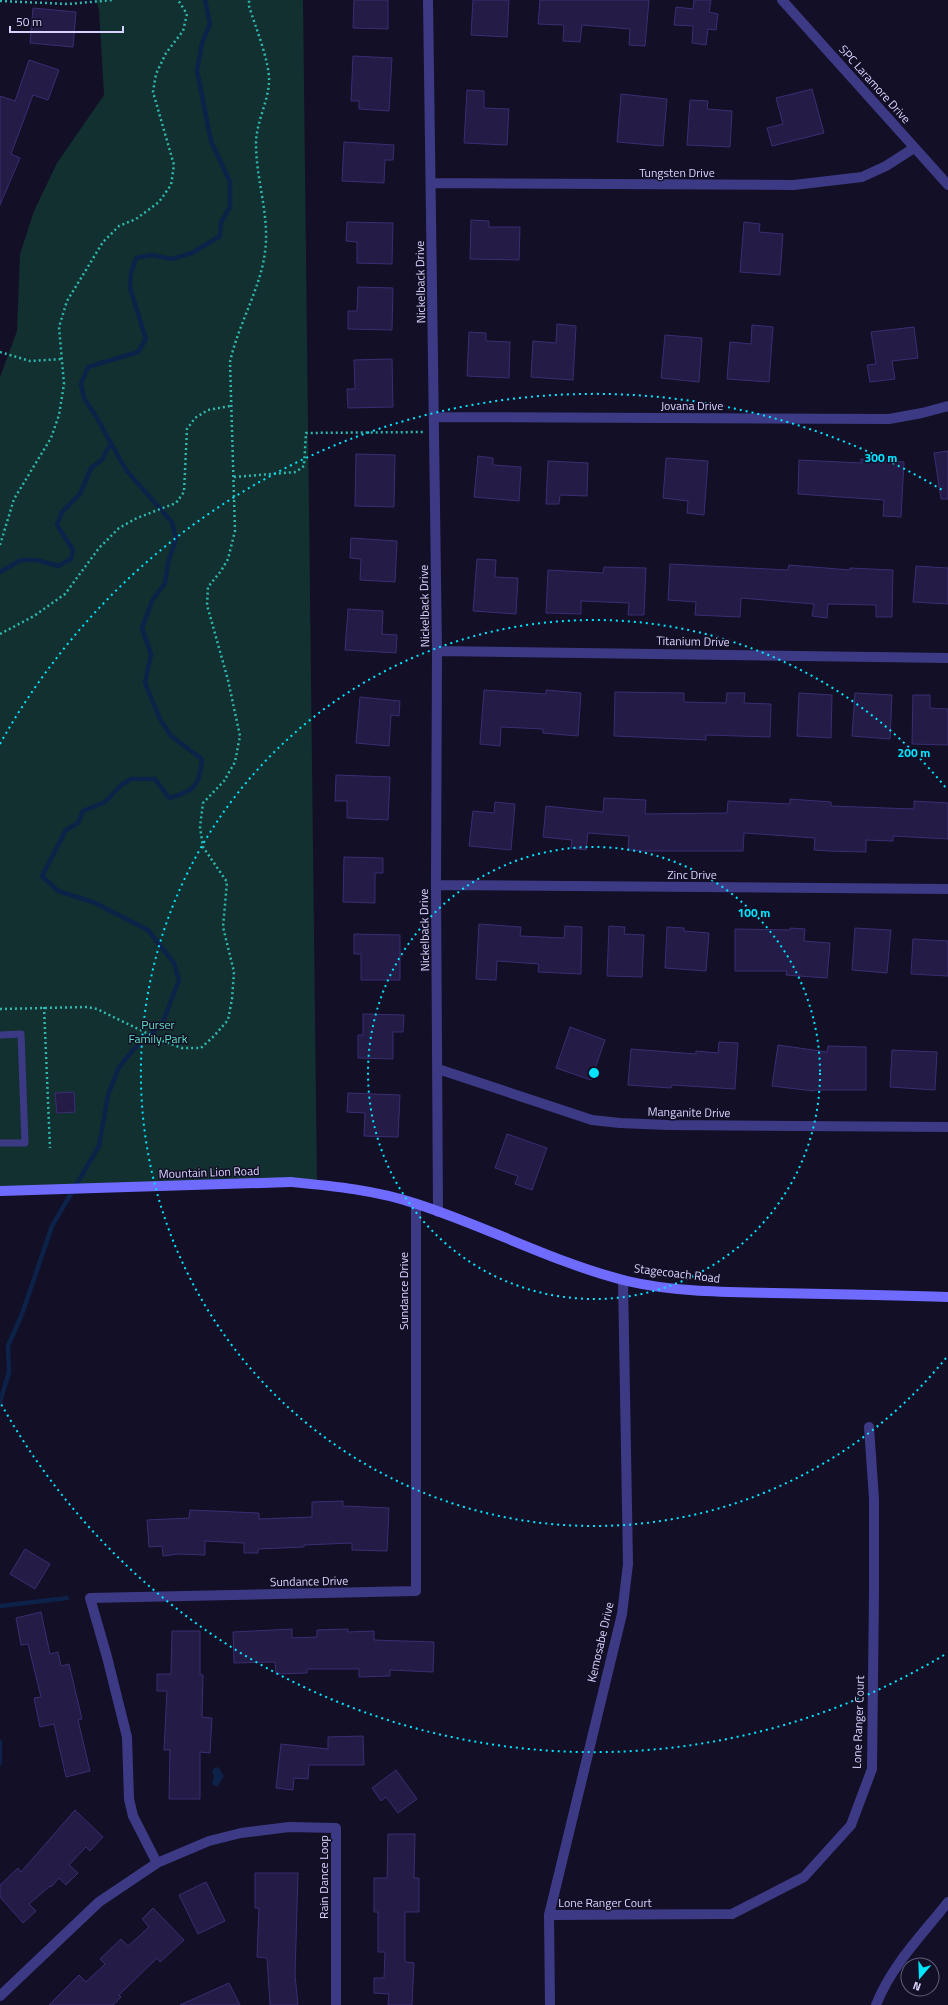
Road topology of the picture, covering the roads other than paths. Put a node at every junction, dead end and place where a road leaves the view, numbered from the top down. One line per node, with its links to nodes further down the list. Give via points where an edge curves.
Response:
1 (428, 0): 4 (street, Nickelback Drive)
2 (782, 0): 3 (street, SPC Laramore Drive)
3 (914, 148): 4 (street, Tungsten Drive, via 886,166 862,177 794,185); 5 (street, SPC Laramore Drive)
4 (432, 183): 7 (street, Nickelback Drive)
5 (948, 185)
6 (948, 406): 7 (street, Jovana Drive, via 889,419)
7 (435, 417): 8 (street, Nickelback Drive)
8 (437, 651): 9 (street, Titanium Drive); 10 (street, Nickelback Drive)
9 (948, 658)
10 (436, 885): 11 (street, Zinc Drive); 13 (street, Nickelback Drive)
11 (948, 889)
12 (0, 1035): 15 (lane, via 22,1034 25,1143)
13 (438, 1069): 14 (street, Manganite Drive, via 592,1120 668,1125); 18 (street, Nickelback Drive)
14 (948, 1127)
15 (0, 1143)
16 (0, 1191): 17 (street, Mountain Lion Road, via 290,1182 334,1185)
17 (416, 1204): 18 (street, Stagecoach Road); 22 (street, Sundance Drive, via 416,1592 90,1598 127,1737 129,1799 133,1816)
18 (438, 1212): 19 (street, Stagecoach Road)
19 (623, 1280): 20 (street, Stagecoach Road, via 714,1291); 24 (street, Kemosabe Drive, via 628,1564 622,1614)
20 (948, 1296)
21 (869, 1427): 24 (street, Lone Ranger Court, via 874,1499 872,1769 851,1825 804,1877 732,1914)
22 (157, 1863): 25 (street, Rain Dance Loop, via 99,1902); 26 (street, Rain Dance Loop, via 209,1841 241,1833 289,1827 336,1828)
23 (948, 1902): 28 (street, via 895,1968 883,1986)
24 (549, 1915): 27 (street, Kemosabe Drive)
25 (0, 1996)
26 (336, 2005)
27 (550, 2005)
28 (876, 2005)

